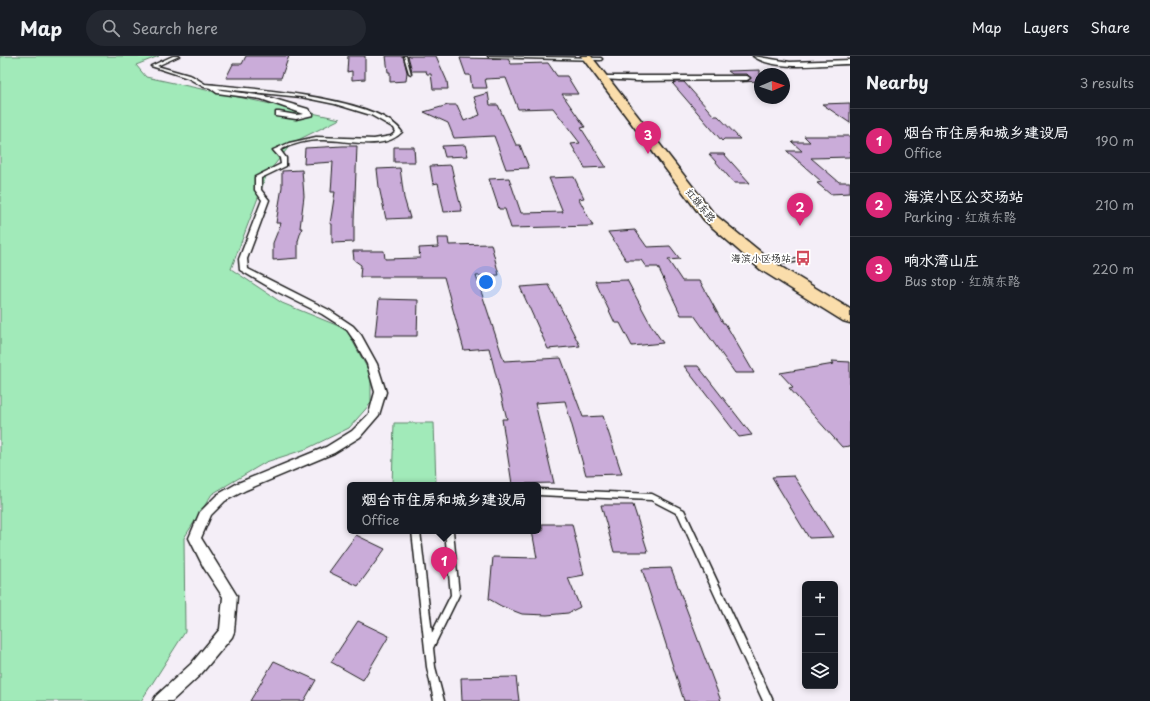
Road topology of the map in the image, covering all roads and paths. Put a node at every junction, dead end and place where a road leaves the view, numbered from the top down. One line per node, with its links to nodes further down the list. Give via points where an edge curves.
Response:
1 (177, 56): 11 (street, via 153,66)
2 (405, 56): 7 (lane)
3 (488, 56): 5 (lane)
4 (756, 56): 6 (street, via 788,63)
5 (593, 58): 8 (main road, 红旗东路); 9 (main road)
6 (850, 62)
7 (410, 73)
8 (602, 77): 9 (street); 16 (main road, 红旗东路, via 709,217)
9 (616, 78): 10 (street); 13 (main road)
10 (747, 78)
11 (211, 86): 12 (street, via 219,92 262,97 305,111 309,115 296,117); 23 (street, via 301,95 373,114 396,127 399,132 390,139 320,138 282,146 276,150 283,158 284,165 258,177 258,190 266,200 243,259 244,270 321,308 352,329 375,371 382,394 375,414 359,432 328,453 234,491 221,498 203,515 195,538 208,564 230,596 227,632 196,669)
12 (279, 114)
13 (687, 167)
14 (728, 216): 15 (main road, 红旗东路)
15 (761, 244)
16 (780, 260): 17 (main road, 红旗东路); 18 (main road, 红旗东路)
17 (850, 303)
18 (850, 317)
19 (541, 492): 25 (lane, via 652,497 681,512)
20 (416, 534): 22 (lane)
21 (449, 534): 22 (lane, via 455,595)
22 (429, 647): 24 (lane)
23 (161, 701)
24 (439, 701)
25 (768, 701)

